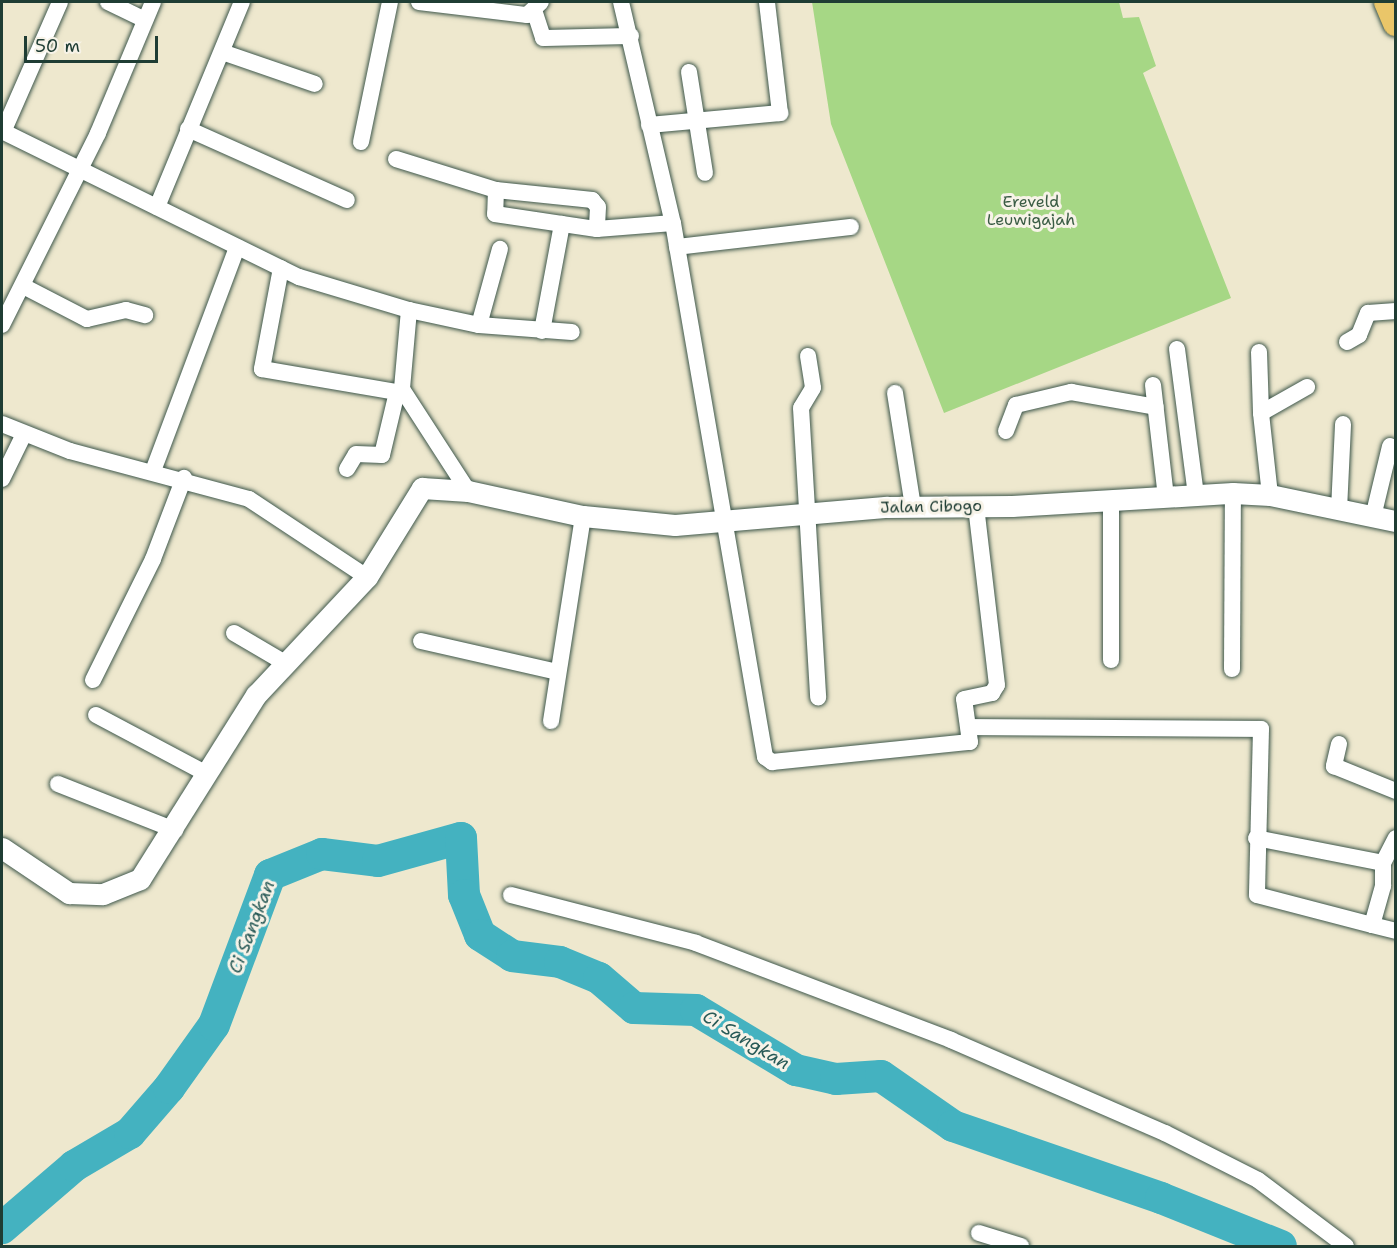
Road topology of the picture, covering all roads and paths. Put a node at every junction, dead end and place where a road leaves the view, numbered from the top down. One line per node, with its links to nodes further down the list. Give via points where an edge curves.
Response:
1 (60, 2): 20 (street)
2 (108, 2): 11 (street)
3 (153, 2): 11 (street)
4 (242, 2): 14 (street)
5 (390, 2): 21 (street)
6 (418, 2): 10 (street)
7 (621, 2): 13 (street)
8 (767, 2): 17 (street, via 780,113)
9 (1387, 2): 12 (main road)
10 (538, 7): 13 (street, via 543,38)
11 (145, 20): 23 (street)
12 (1395, 23)
13 (631, 36): 18 (street)
14 (222, 52): 16 (street); 19 (street)
15 (689, 72): 17 (street)
16 (315, 84)
17 (698, 122): 18 (street); 24 (street)
18 (649, 124): 29 (street)
19 (188, 129): 26 (street); 27 (street)
20 (2, 132): 23 (street)
21 (361, 142)
22 (396, 159): 25 (street)
23 (81, 166): 27 (street); 36 (street)
24 (705, 173)
25 (496, 190): 28 (street, via 495,214); 31 (street, via 592,200 598,207)
26 (347, 200)
27 (157, 207): 32 (street)
28 (562, 224): 31 (street); 42 (street)
29 (673, 224): 31 (street); 33 (street)
30 (851, 227): 33 (street)
31 (597, 229)
32 (237, 247): 35 (street); 60 (street)
33 (677, 247): 76 (street)
34 (500, 249): 41 (street)
35 (281, 268): 37 (street); 50 (street, via 262,369)
36 (23, 286): 39 (street, via 87,319 126,309); 40 (street)
37 (409, 310): 41 (street); 50 (street)
38 (1395, 311): 44 (street, via 1368,314 1359,335)
39 (145, 315)
40 (2, 325)
41 (478, 326): 42 (street)
42 (542, 331): 43 (street)
43 (572, 332)
44 (1347, 342)
45 (1177, 349): 66 (street)
46 (1259, 352): 53 (street)
47 (808, 356): 72 (street, via 814,385 801,408)
48 (1153, 385): 52 (street)
49 (1307, 387): 53 (street)
50 (400, 391): 59 (street, via 382,455 356,454); 63 (street)
51 (895, 393): 69 (street)
52 (1156, 407): 56 (street, via 1082,392 1051,396 1016,405); 67 (street)
53 (1261, 413): 65 (street)
54 (2, 424): 57 (street)
55 (1343, 424): 71 (street)
56 (1006, 431)
57 (24, 434): 60 (street); 62 (street)
58 (1390, 447): 74 (street)
59 (347, 469)
60 (153, 471): 61 (street)
61 (184, 478): 77 (street, via 283,518); 84 (street, via 153,559)
62 (2, 479)
63 (468, 491): 73 (street, Jalan Cibogo); 77 (street, Jalan Cibogo, via 417,491)
64 (1233, 493): 65 (street, Jalan Cibogo); 66 (street, Jalan Cibogo); 82 (street)
65 (1270, 495): 71 (street, Jalan Cibogo)
66 (1196, 496): 67 (street, Jalan Cibogo)
67 (1167, 497): 68 (street, Jalan Cibogo)
68 (1111, 500): 70 (street, Jalan Cibogo); 80 (street)
69 (914, 507): 70 (street, Jalan Cibogo); 72 (street, Jalan Cibogo)
70 (976, 507): 88 (street, via 997,685 992,693 965,698)
71 (1339, 510): 74 (street, Jalan Cibogo)
72 (805, 514): 76 (street, Jalan Cibogo); 85 (street)
73 (583, 516): 76 (street, Jalan Cibogo); 83 (street)
74 (1373, 517): 75 (street, Jalan Cibogo)
75 (1395, 521)
76 (724, 525): 88 (street, via 765,757 772,762 968,743)
77 (367, 577): 81 (street)
78 (234, 633): 81 (street)
79 (421, 641): 83 (street)
80 (1112, 660)
81 (285, 663): 90 (street, via 256,695)
82 (1232, 669)
83 (558, 672): 87 (street)
84 (93, 680)
85 (818, 698)
86 (96, 715): 90 (street)
87 (551, 721)
88 (970, 727): 94 (street, via 1261,729)
89 (1339, 744): 92 (street, via 1334,766)
90 (203, 772): 93 (street)
91 (58, 784): 93 (street)
92 (1395, 790)
93 (175, 830): 96 (street, via 140,879 103,894 55,888)
94 (1256, 838): 97 (street); 99 (street, via 1257,895)
95 (1395, 838): 97 (street)
96 (2, 848)
97 (1383, 863): 99 (street, via 1383,886)
98 (511, 895): 103 (street, via 696,943 888,1013 1165,1133 1258,1180)
99 (1372, 925): 100 (street)
100 (1395, 931)
101 (979, 1233): 102 (street)
102 (1021, 1246)
103 (1346, 1246)

